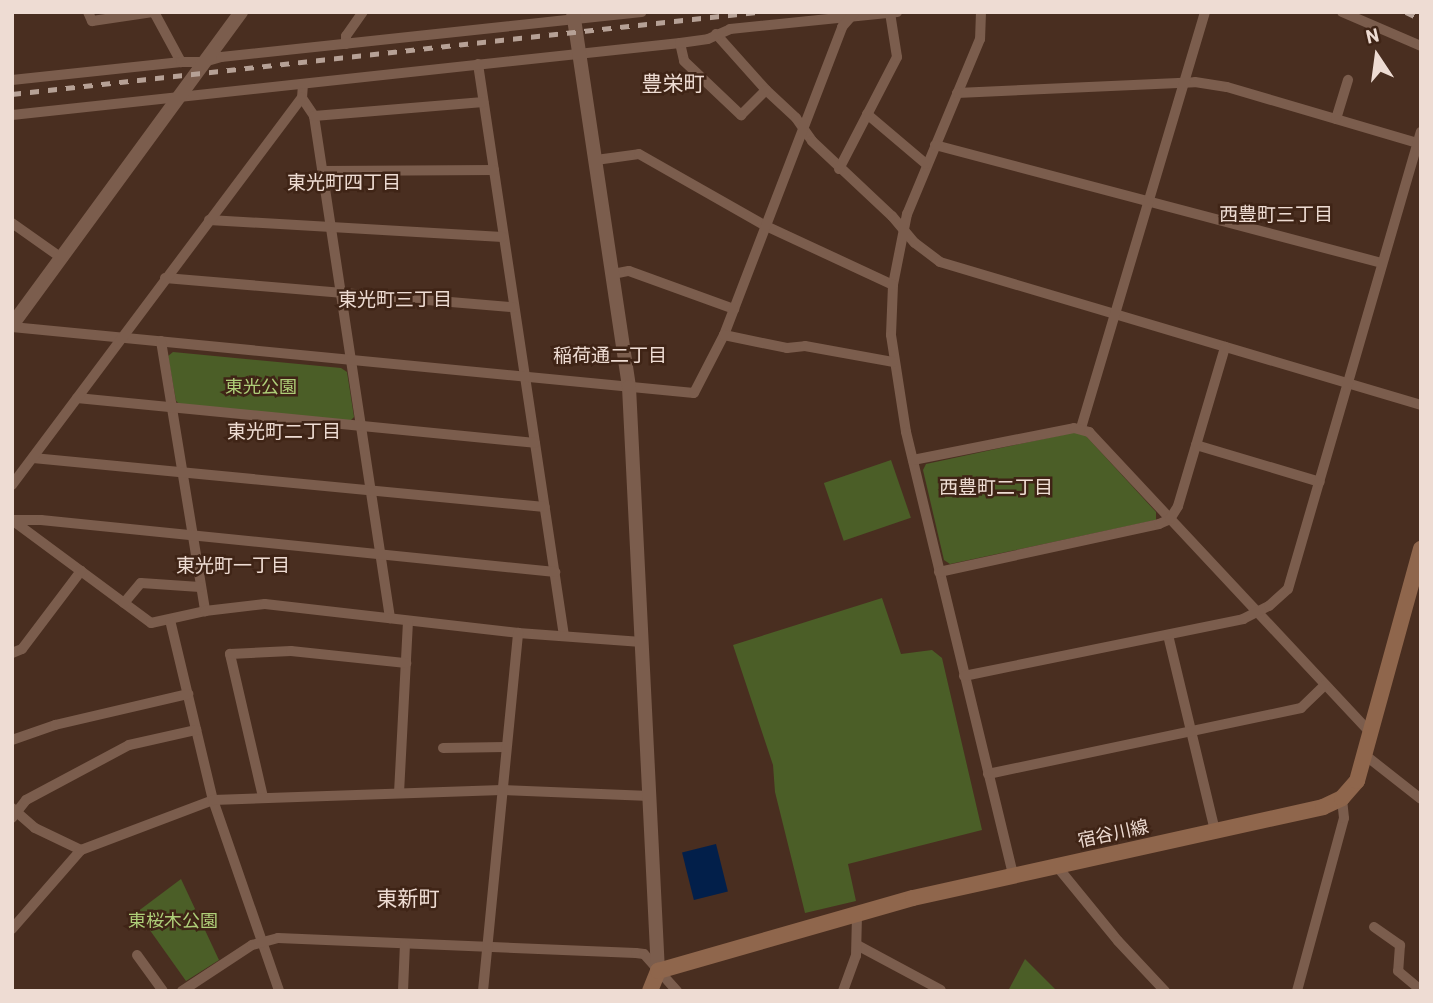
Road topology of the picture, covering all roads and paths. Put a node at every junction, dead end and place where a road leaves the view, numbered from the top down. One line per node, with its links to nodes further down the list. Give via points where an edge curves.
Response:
1 (88, 12): 2 (street, via 92,21)
2 (154, 12): 18 (street)
3 (241, 12): 19 (street)
4 (363, 12): 15 (street, via 346,36)
5 (642, 12): 12 (street)
6 (897, 12): 10 (street)
7 (981, 12): 26 (street, via 980,39)
8 (1205, 12): 23 (street)
9 (1342, 12): 16 (street)
10 (890, 13): 11 (street); 30 (street, via 897,57)
11 (853, 15): 13 (street); 34 (street, via 842,27)
12 (573, 16): 15 (street); 17 (street)
13 (716, 34): 14 (street); 25 (street)
14 (680, 43): 17 (street); 25 (street, via 684,61 740,115)
15 (346, 44): 19 (street)
16 (1421, 46)
17 (579, 52): 20 (street); 37 (street)
18 (181, 62): 19 (street); 21 (street)
19 (204, 62): 27 (street)
20 (478, 64): 24 (street); 29 (street)
21 (12, 80)
22 (1348, 80): 33 (street)
23 (1184, 82): 26 (street); 33 (street, via 1227,87); 42 (street)
24 (303, 84): 27 (street); 28 (street)
25 (766, 90): 34 (street)
26 (957, 93): 36 (street)
27 (182, 96): 31 (street); 49 (street)
28 (302, 98): 32 (street); 43 (street)
29 (483, 102): 32 (street); 40 (street)
30 (867, 114): 38 (street); 39 (street)
31 (12, 115)
32 (314, 116): 41 (street)
33 (1336, 119): 35 (street)
34 (803, 130): 39 (street); 45 (street)
35 (1420, 140): 50 (street)
36 (935, 145): 38 (street); 42 (street)
37 (596, 160): 45 (street, via 639,155); 51 (street)
38 (926, 164): 47 (street)
39 (839, 169): 47 (street)
40 (494, 170): 41 (street); 48 (street)
41 (322, 171): 46 (street)
42 (1148, 202): 50 (street); 57 (street)
43 (209, 220): 46 (street); 52 (street)
44 (12, 223): 49 (street)
45 (766, 226): 53 (street); 56 (street)
46 (331, 229): 48 (street); 54 (street)
47 (904, 229): 53 (street); 57 (street, via 932,257 949,266)
48 (503, 237): 55 (street)
49 (63, 259): 58 (street)
50 (1382, 262): 66 (street)
51 (613, 274): 56 (street, via 629,271); 67 (street)
52 (165, 278): 54 (street); 60 (street)
53 (893, 285): 64 (street)
54 (341, 294): 55 (street); 63 (street)
55 (514, 307): 65 (street)
56 (734, 309): 59 (street)
57 (1115, 315): 62 (street); 72 (street)
58 (12, 326): 60 (street)
59 (724, 335): 64 (street); 67 (street, via 694,394)
60 (122, 337): 61 (street); 68 (street)
61 (161, 341): 63 (street); 70 (street)
62 (1225, 347): 66 (street); 74 (street)
63 (350, 360): 65 (street); 71 (street)
64 (893, 362): 76 (street)
65 (525, 375): 67 (street); 73 (street)
66 (1348, 384): 69 (street); 78 (street)
67 (629, 387): 100 (street)
68 (77, 398): 70 (street); 75 (street)
69 (1421, 405)
70 (171, 408): 71 (street); 77 (street)
71 (360, 426): 73 (street); 80 (street)
72 (1081, 428): 76 (street); 82 (street, via 1090,432)
73 (535, 443): 81 (street)
74 (1196, 445): 78 (street); 82 (street)
75 (33, 458): 77 (street); 79 (street)
76 (913, 460): 89 (street)
77 (181, 472): 80 (street); 84 (street)
78 (1320, 482): 93 (street, via 1288,589)
79 (12, 485)
80 (370, 491): 81 (street); 86 (street)
81 (545, 507): 88 (street)
82 (1170, 519): 89 (street); 93 (street)
83 (12, 520): 84 (street); 87 (street)
84 (192, 536): 86 (street); 90 (street)
85 (1421, 549): 108 (main road)
86 (380, 555): 88 (street); 94 (street)
87 (81, 571): 91 (street); 101 (street, via 22,649)
88 (555, 572): 99 (street)
89 (939, 572): 103 (street)
90 (200, 587): 91 (street, via 141,583); 92 (street)
91 (124, 603): 95 (street, via 150,624)
92 (205, 611): 94 (street, via 265,604); 95 (street)
93 (1256, 612): 98 (street); 104 (street)
94 (390, 618): 96 (street)
95 (170, 620): 105 (street)
96 (408, 621): 97 (street); 102 (street)
97 (518, 633): 99 (street); 110 (street)
98 (1168, 635): 103 (street); 107 (street)
99 (565, 636): 100 (street)
100 (642, 642): 116 (street)
101 (12, 653)
102 (406, 663): 115 (street); 117 (street, via 291,650 230,654)
103 (964, 676): 113 (street)
104 (1325, 685): 107 (street, via 1301,708); 108 (street)
105 (188, 694): 106 (street); 109 (street, via 55,725)
106 (196, 730): 120 (street); 121 (street, via 129,745 26,800)
107 (1191, 730): 113 (street); 122 (street)
108 (1370, 732): 112 (main road)
109 (12, 740)
110 (505, 747): 111 (street); 114 (street)
111 (443, 748)
112 (1365, 755): 118 (main road, via 1357,781); 119 (street)
113 (988, 774): 125 (street)
114 (502, 790): 115 (street); 116 (street); 132 (street)
115 (399, 793): 117 (street)
116 (650, 796): 134 (street)
117 (263, 797): 120 (street)
118 (1342, 798): 122 (main road, 宿谷川線, via 1323,807); 147 (street, via 1345,818)
119 (1421, 799)
120 (213, 800): 123 (street); 129 (street)
121 (14, 812): 123 (street, via 35,828)
122 (1215, 831): 124 (main road, 宿谷川線)
123 (80, 849): 128 (street)
124 (1055, 864): 125 (main road, 宿谷川線); 146 (street)
125 (1013, 875): 126 (main road, 宿谷川線)
126 (857, 914): 131 (street); 134 (main road, 宿谷川線)
127 (1374, 928): 136 (street, via 1400,945 1398,971)
128 (12, 929)
129 (262, 942): 130 (street, via 278,938); 138 (street); 139 (street)
130 (405, 944): 132 (street); 140 (street)
131 (857, 945): 135 (street); 145 (street)
132 (487, 948): 134 (street, via 644,954); 141 (street)
133 (137, 955): 137 (street)
134 (658, 971): 142 (main road); 143 (street); 144 (street)
135 (941, 990)
136 (1421, 990)
137 (163, 991)
138 (182, 991)
139 (279, 991)
140 (402, 991)
141 (483, 991)
142 (650, 991)
143 (677, 991)
144 (684, 991)
145 (843, 991)
146 (1165, 991)
147 (1297, 991)

